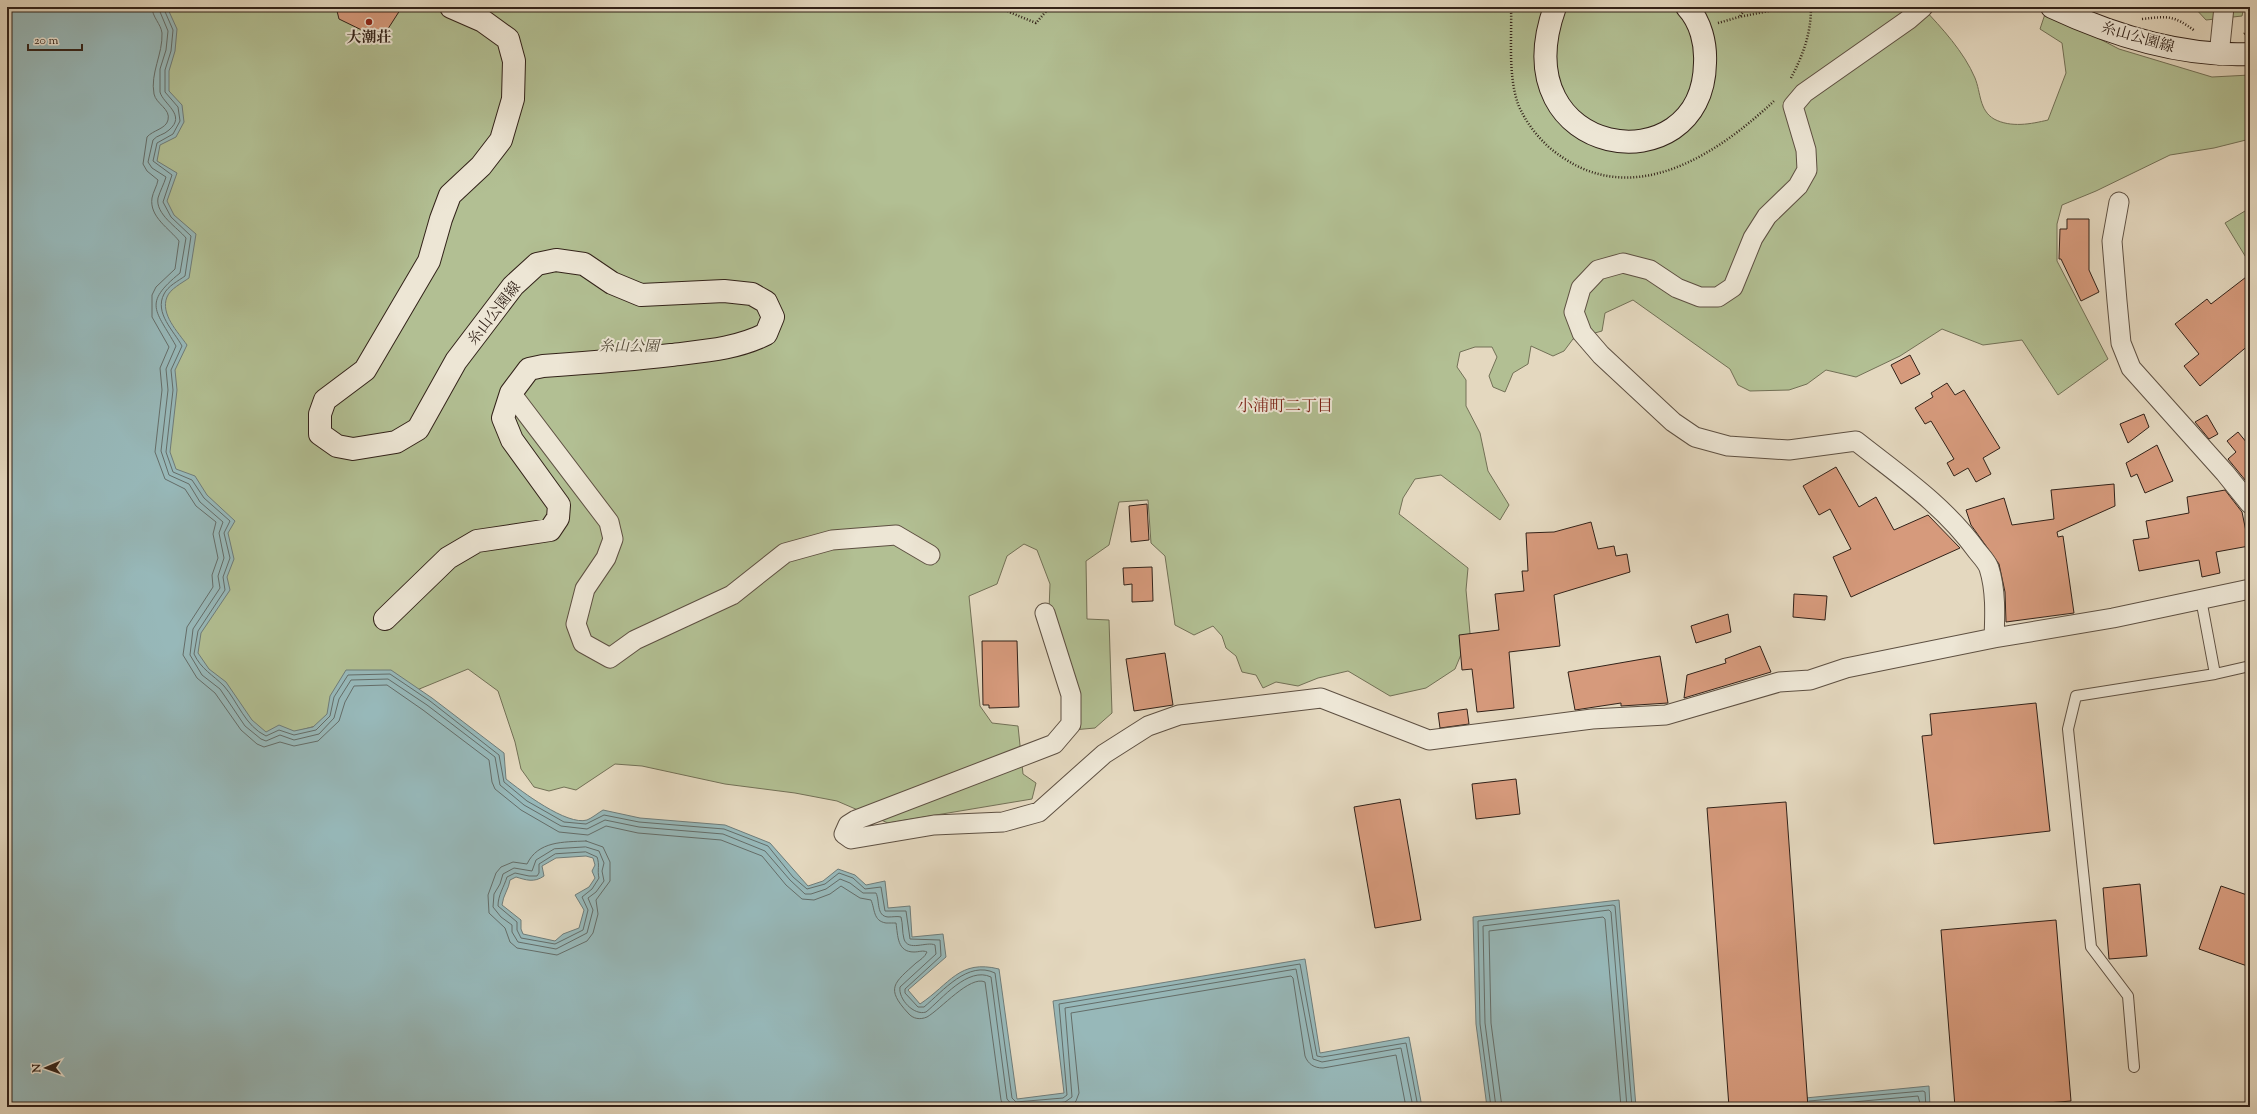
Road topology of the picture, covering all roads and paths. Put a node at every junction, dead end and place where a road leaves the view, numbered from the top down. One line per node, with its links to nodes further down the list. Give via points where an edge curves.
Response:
1 (451, 7): 16 (main road, 糸山公園線, via 483,22 508,38 514,61 512,99 501,140 481,166 450,195 440,219 429,261 365,370 325,400 320,414 320,434 337,446 353,449 396,442 418,428 456,361 513,286 537,264 556,260 584,264 612,282 641,295 724,291 752,294 766,302 773,317 766,334 747,343 698,353 631,361 529,369)
2 (1003, 7): 3 (path, via 1036,23 1049,8)
3 (1047, 7)
4 (1555, 7): 5 (main road, via 1546,38 1546,64 1551,90 1563,111 1582,130 1602,138 1624,142 1646,140 1671,131 1688,116 1700,96 1706,48 1700,29)
5 (1687, 7)
6 (1747, 7): 7 (path, via 1739,17)
7 (1790, 7)
8 (1811, 7): 14 (path, via 1811,24 1804,54)
9 (1923, 7): 23 (street, via 1815,85 1793,106 1806,150 1807,170 1798,186 1767,216 1753,238 1733,287 1718,297 1700,297 1677,288 1650,270 1623,263 1598,270 1580,288 1574,312 1582,333 1601,355 1673,422 1695,437 1728,446 1788,450 1856,441 1900,475 1963,531 1989,567 1995,609)
10 (2052, 7): 13 (main road, 糸山公園線, via 2101,27 2159,46)
11 (2224, 7): 13 (street)
12 (2250, 54): 13 (main road, 糸山公園線)
13 (2219, 55)
14 (1788, 85)
15 (2118, 202): 17 (street, via 2112,241 2116,294 2121,343 2131,368)
16 (511, 393): 18 (street, via 609,522 613,539 606,558 585,589 576,624 583,643 610,658 634,640 732,595 785,553 832,540 896,535); 22 (main road, 糸山公園線, via 503,418 512,440 559,505 558,518 550,530 478,541 448,558)
17 (2250, 504)
18 (930, 555)
19 (2250, 589): 20 (street)
20 (2201, 600): 23 (street); 25 (lane)
21 (1045, 613): 23 (street, via 1071,695 1071,724 1054,744 856,820 848,825 844,834 851,839 934,825 1003,822 1039,812 1104,754 1148,726 1179,715 1321,698 1429,740 1592,719 1666,715 1779,682 1810,680 1846,668)
22 (385, 619)
23 (1994, 638)
24 (2250, 666): 25 (lane)
25 (2215, 674): 26 (lane, via 2076,696 2068,729 2091,947 2128,996)
26 (2134, 1067)

